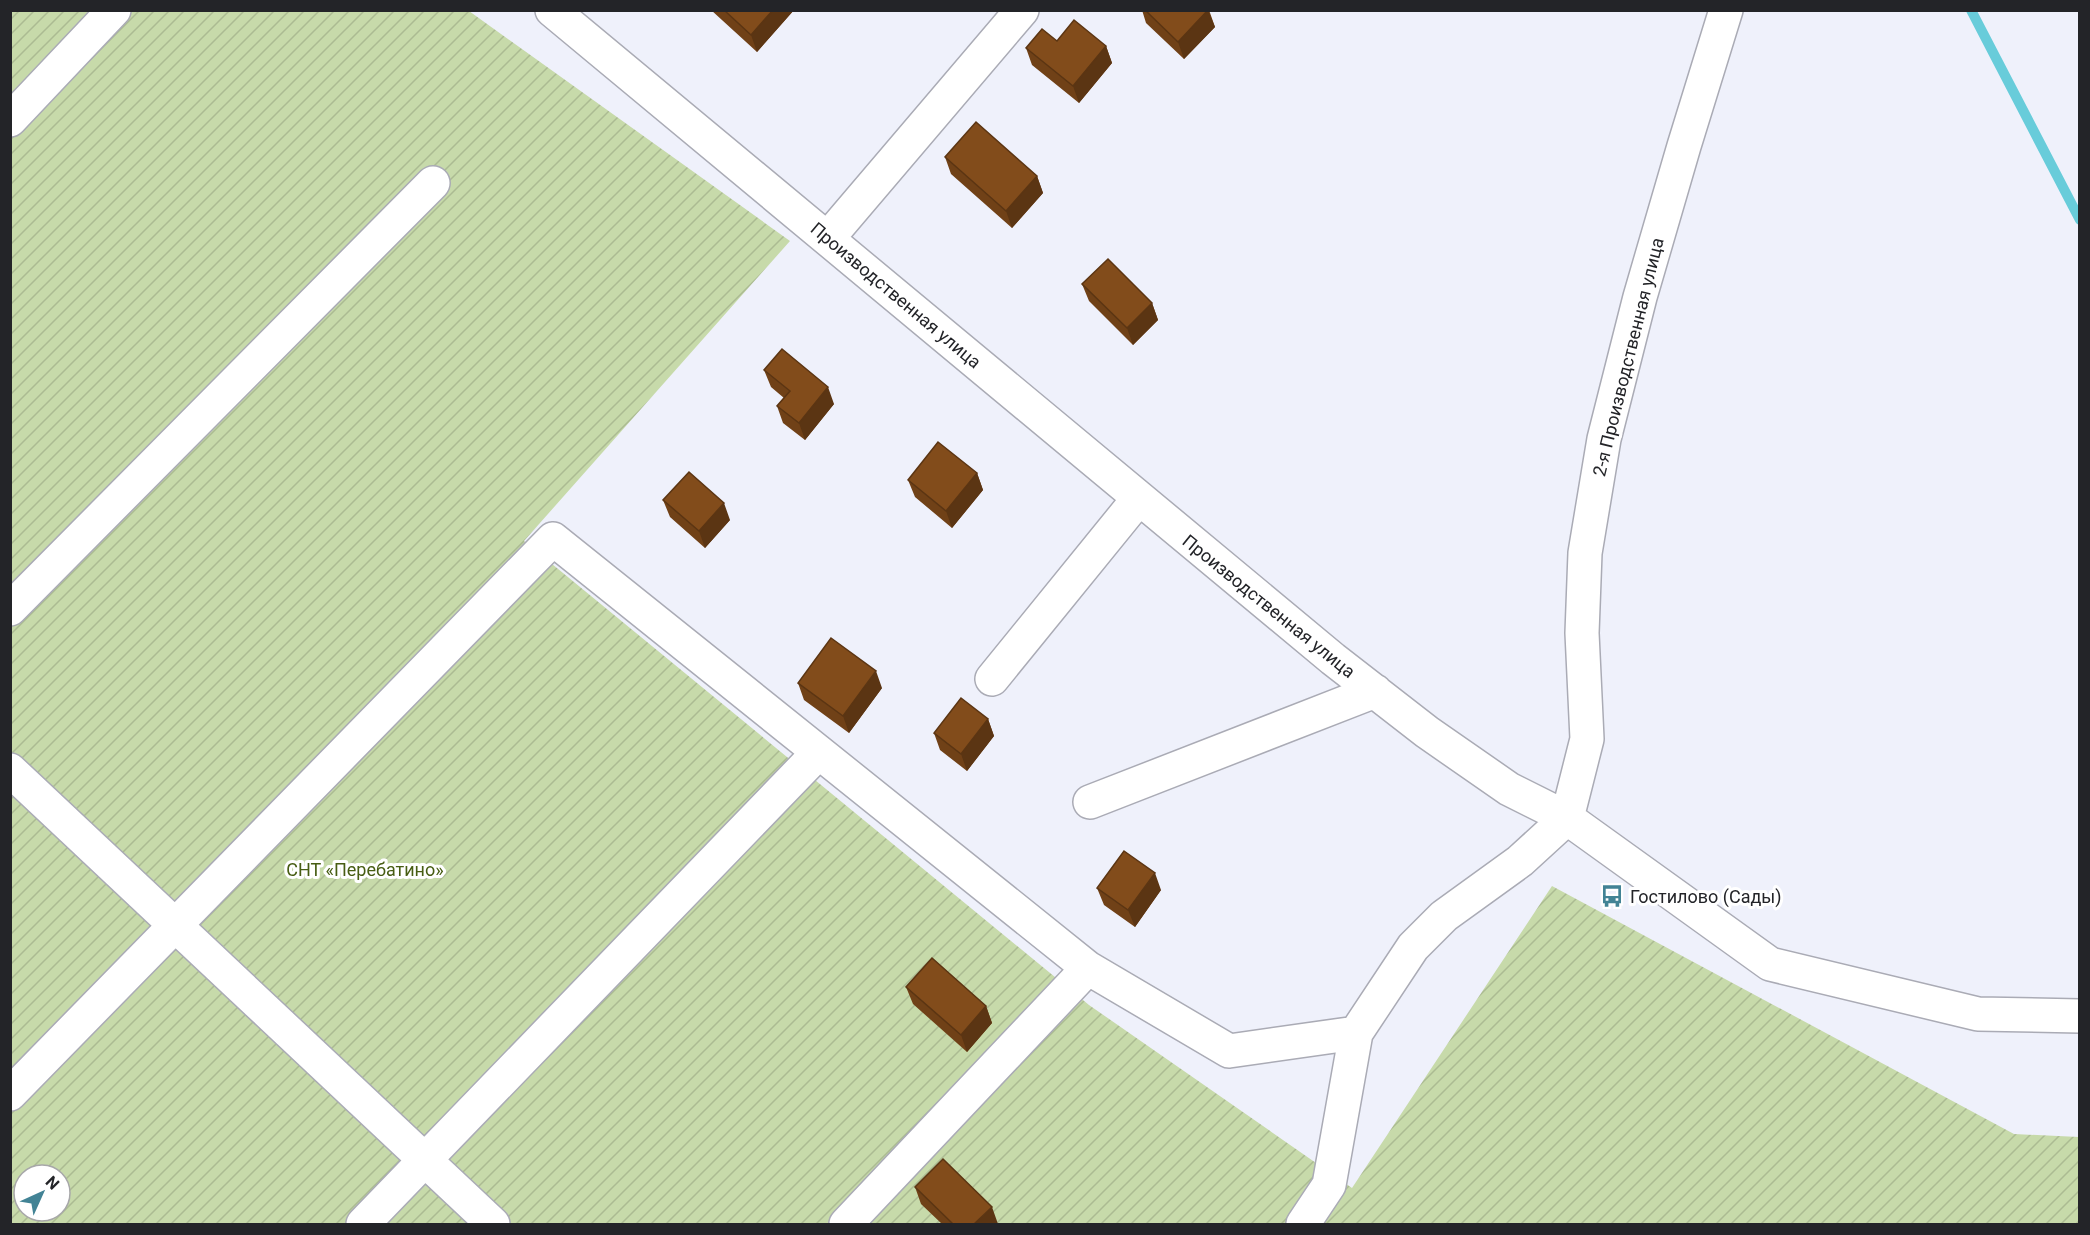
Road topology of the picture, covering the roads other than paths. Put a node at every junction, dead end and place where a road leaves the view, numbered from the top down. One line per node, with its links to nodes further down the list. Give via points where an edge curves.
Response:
1 (114, 10): 5 (street)
2 (552, 10): 7 (street, Производственная улица)
3 (1022, 10): 7 (street)
4 (1726, 10): 15 (street, 2-я Производственная улица, via 1640,297 1604,439 1585,553 1582,633 1587,739)
5 (10, 120)
6 (433, 183): 9 (street)
7 (828, 238): 8 (street, Производственная улица)
8 (1139, 498): 10 (street); 11 (street, Производственная улица)
9 (10, 609)
10 (992, 679)
11 (1375, 691): 14 (street); 15 (street, Производственная улица, via 1509,789)
12 (818, 753): 16 (street, via 553,539); 17 (street); 21 (street)
13 (10, 770): 16 (street)
14 (1090, 802)
15 (1568, 818): 18 (street, Производственная улица, via 1770,963 1978,1014); 19 (street, via 1520,861 1444,916 1413,947)
16 (176, 926): 20 (street); 21 (street)
17 (1088, 968): 19 (street, via 1229,1051); 24 (street)
18 (2079, 1016)
19 (1356, 1033): 25 (street, via 1329,1185)
20 (10, 1094)
21 (425, 1161): 22 (street); 23 (street)
22 (363, 1224)
23 (493, 1224)
24 (846, 1224)
25 (1303, 1224)

